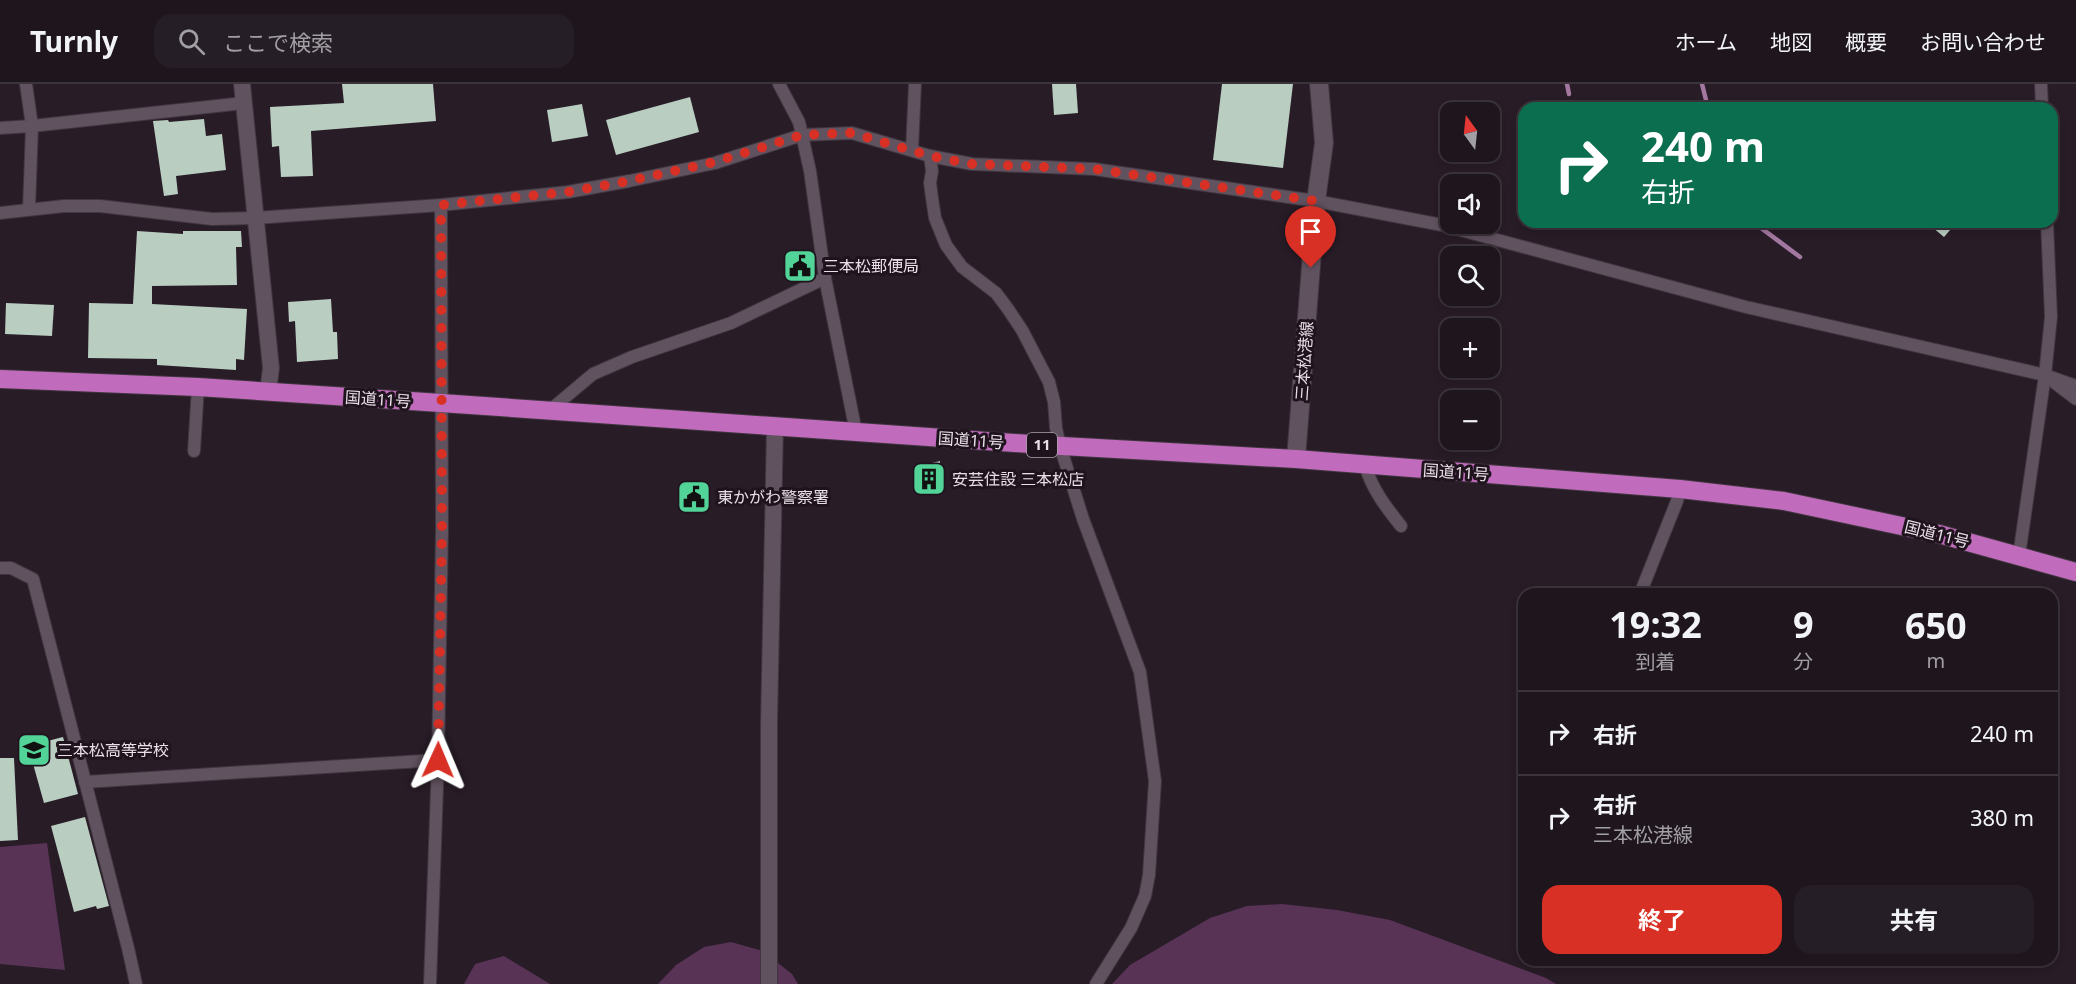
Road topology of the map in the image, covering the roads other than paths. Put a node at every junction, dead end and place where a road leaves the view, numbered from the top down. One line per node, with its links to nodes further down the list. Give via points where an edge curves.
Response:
1 (26, 84): 9 (street)
2 (242, 84): 8 (street)
3 (779, 84): 11 (street, via 800,122)
4 (915, 84): 12 (street)
5 (1319, 84): 14 (main road, 三本松港線, via 1324,143)
6 (2041, 84): 7 (street)
7 (2042, 102)
8 (244, 103): 9 (street); 18 (street)
9 (32, 126): 10 (street); 16 (street)
10 (0, 128)
11 (802, 135): 12 (street, via 852,133); 15 (street, via 715,162 629,181 568,192); 20 (street)
12 (912, 150): 13 (street)
13 (930, 156): 14 (street, via 972,164 1094,169); 31 (street, via 930,183 940,233 954,257 996,293 1022,330 1049,382)
14 (1316, 201): 21 (street, via 1442,225 1746,307); 33 (main road, 三本松港線)
15 (441, 205): 18 (street); 27 (street)
16 (29, 209): 17 (street); 18 (street, via 100,206 212,219)
17 (0, 213)
18 (255, 218): 25 (street, via 271,368)
19 (2047, 228): 21 (street, via 2051,317)
20 (825, 278): 28 (street, via 731,323 593,374); 30 (street)
21 (2045, 375): 23 (street); 26 (street); 37 (street)
22 (0, 379): 24 (highway, 国道11号 / 11)
23 (2076, 386)
24 (198, 387): 25 (highway, 国道11号 / 11); 32 (street)
25 (268, 392): 27 (highway, 国道11号 / 11)
26 (2076, 399)
27 (441, 403): 28 (highway, 国道11号 / 11); 41 (street)
28 (549, 411): 29 (highway, 国道11号 / 11)
29 (775, 426): 30 (highway, 国道11号 / 11); 45 (street)
30 (856, 432): 31 (highway, 国道11号 / 11)
31 (1060, 446): 33 (highway, 国道11号 / 11); 46 (street, via 1140,672 1155,781 1145,896 1131,928)
32 (194, 451)
33 (1296, 459): 34 (highway, 国道11号 / 11)
34 (1365, 465): 35 (highway, 国道11号 / 11); 36 (street, via 1380,500)
35 (1680, 489): 37 (highway, 国道11号 / 11, via 1784,501 1939,534); 40 (street)
36 (1401, 526)
37 (2019, 556): 39 (highway, 国道11号 / 11)
38 (0, 568): 42 (street, via 11,568 33,579)
39 (2076, 572)
40 (1642, 588)
41 (438, 760): 42 (street); 44 (street)
42 (85, 782): 43 (street)
43 (136, 984)
44 (430, 984)
45 (769, 984)
46 (1096, 984)

